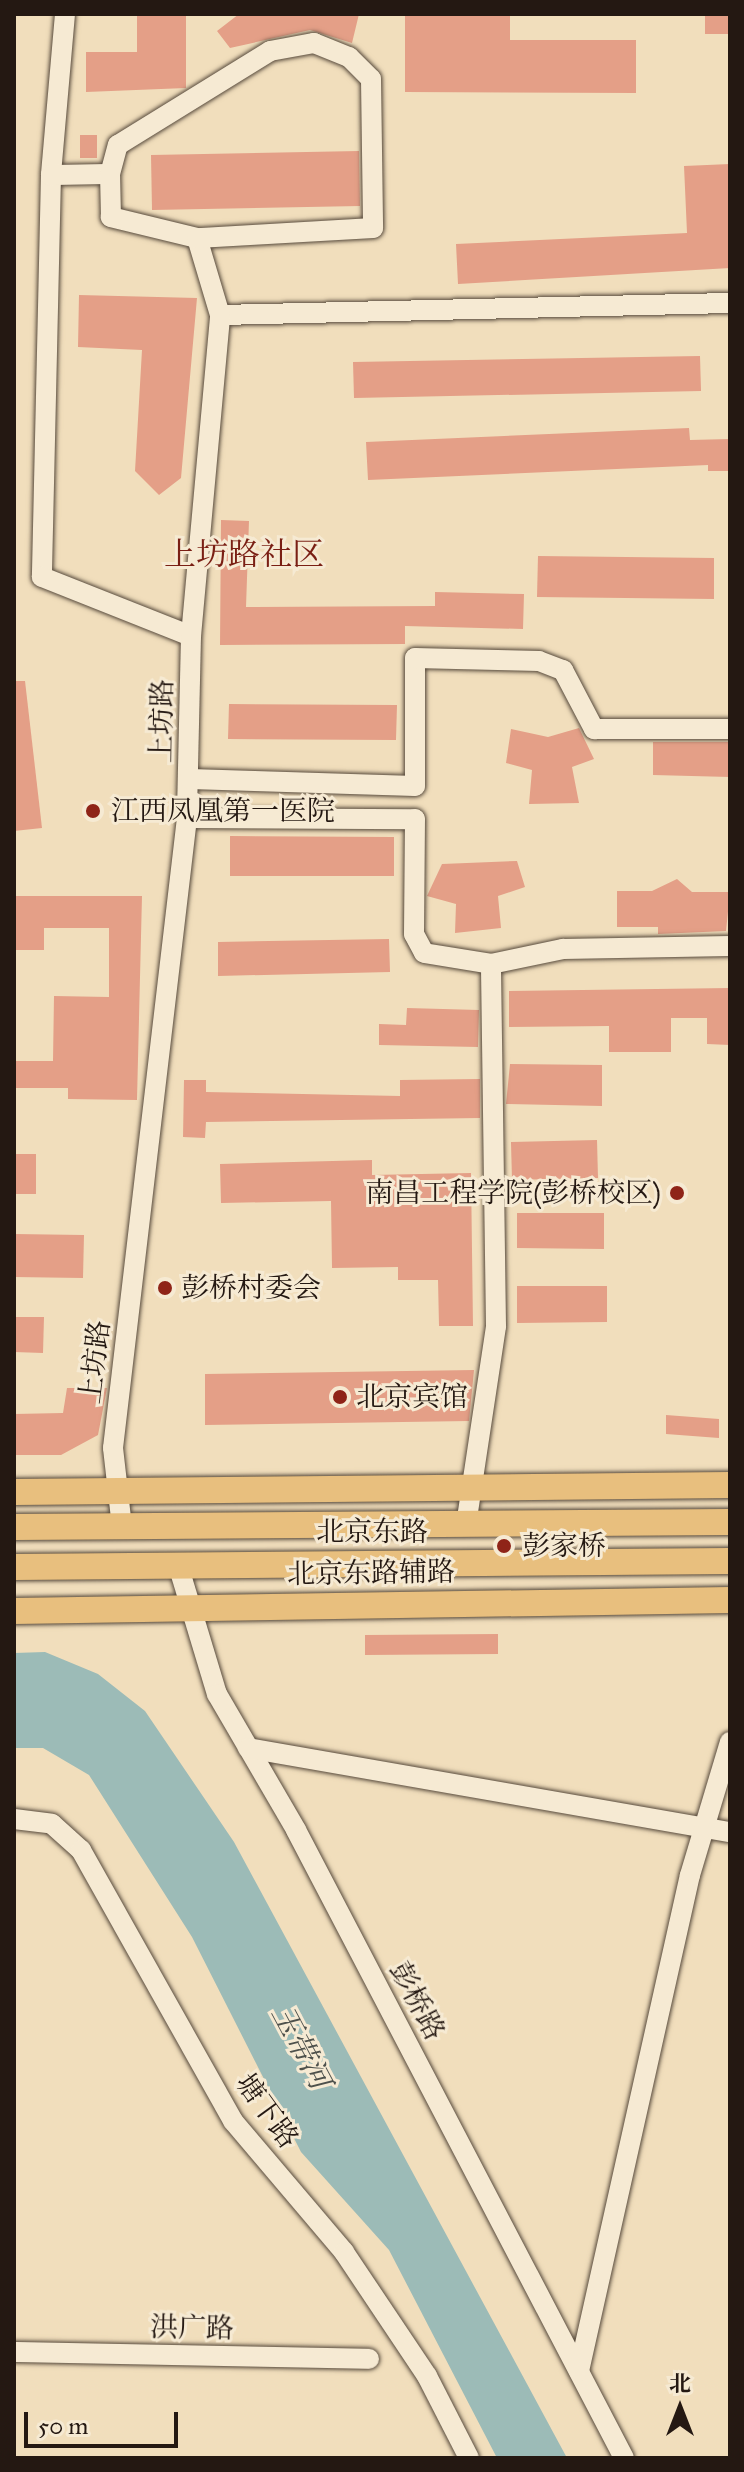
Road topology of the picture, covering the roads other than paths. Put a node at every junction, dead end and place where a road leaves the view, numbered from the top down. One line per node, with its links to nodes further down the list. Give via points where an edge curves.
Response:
1 (65, 14): 3 (street)
2 (110, 174): 3 (street); 4 (street, via 111,217); 4 (street, via 118,145 270,51 314,43 349,57 371,79 373,228)
3 (51, 175): 7 (street, via 42,577)
4 (197, 238): 6 (street)
5 (730, 303): 6 (street)
6 (220, 315): 7 (street, 上坊路)
7 (191, 636): 9 (street, 上坊路)
8 (730, 729): 10 (street, via 594,729 563,670 539,661 415,658)
9 (190, 779): 10 (street); 11 (street, 上坊路)
10 (415, 786): 12 (street)
11 (187, 818): 12 (street); 17 (street, 上坊路, via 113,1448)
12 (415, 819): 14 (street, via 417,946)
13 (730, 946): 14 (street, via 563,949)
14 (491, 964): 16 (street, via 496,1326)
15 (730, 1485): 16 (main road)
16 (472, 1487): 17 (main road); 20 (street)
17 (118, 1491): 18 (main road); 22 (street, 上坊路)
18 (14, 1492)
19 (730, 1522): 20 (main road, 北京东路)
20 (466, 1525): 22 (main road, 北京东路)
21 (14, 1527): 22 (main road, 北京东路)
22 (122, 1527)
23 (730, 1561): 24 (main road, 北京东路)
24 (178, 1565): 25 (main road, 北京东路); 27 (street, 彭桥路)
25 (14, 1567)
26 (730, 1600): 27 (main road, 北京东路辅路)
27 (186, 1608): 28 (main road, 北京东路辅路); 30 (street, 彭桥路, via 217,1694)
28 (14, 1611)
29 (730, 1742): 32 (street)
30 (248, 1748): 32 (street); 36 (street, 彭桥路)
31 (14, 1819): 37 (street, 塘下路, via 52,1824 81,1850 233,2121 344,2252 427,2376)
32 (704, 1827): 33 (street); 36 (street)
33 (730, 1832)
34 (14, 2352): 35 (street, 洪广路)
35 (369, 2359)
36 (579, 2371): 38 (street, 彭桥路)
37 (469, 2458)
38 (624, 2458)

